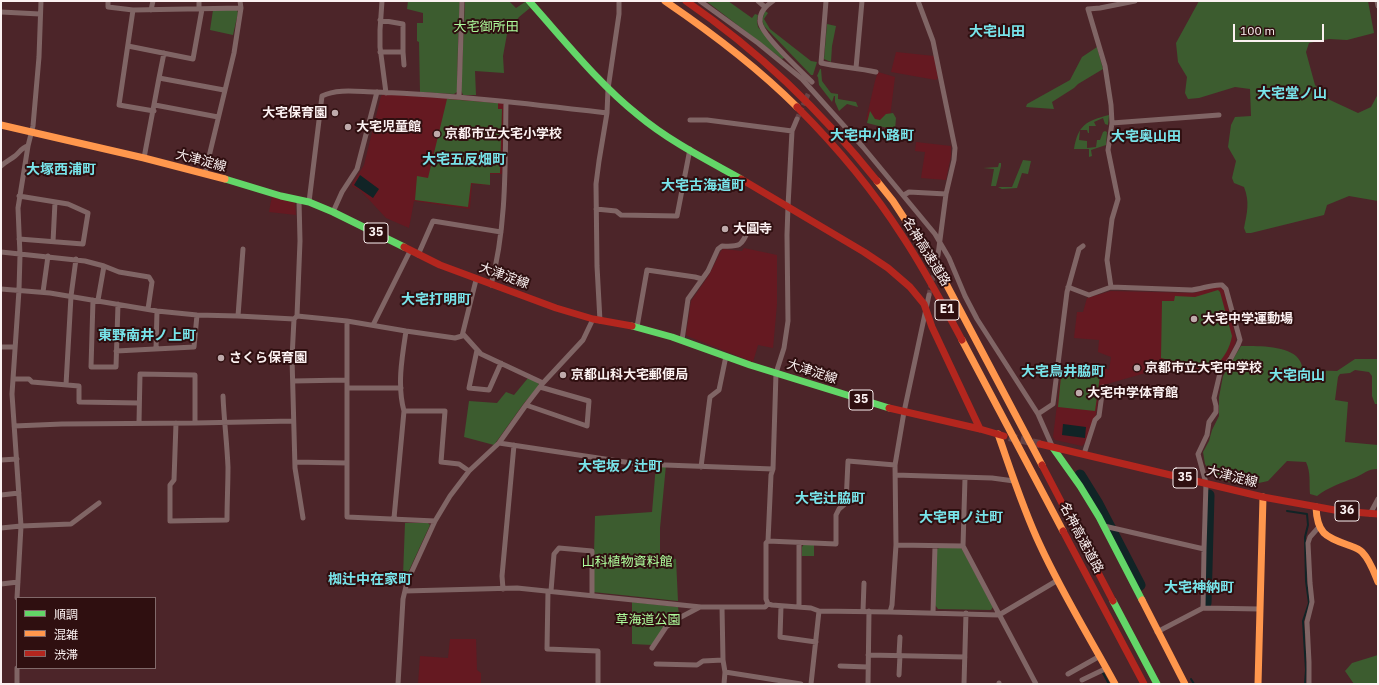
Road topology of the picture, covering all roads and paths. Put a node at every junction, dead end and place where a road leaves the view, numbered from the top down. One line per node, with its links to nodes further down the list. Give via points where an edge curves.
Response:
1 (41, 1): 27 (street)
2 (108, 1): 24 (street, via 108,7)
3 (152, 1): 25 (street)
4 (199, 1): 23 (street)
5 (240, 1): 22 (street)
6 (382, 1): 28 (street)
7 (462, 1): 42 (street)
8 (529, 1): 37 (main road)
9 (619, 1): 37 (street)
10 (665, 1): 226 (main road, 名神高速道路 / E1, via 689,16 746,62 804,114 842,155 888,214 935,289)
11 (686, 1): 227 (main road, 名神高速道路 / E1, via 723,27 786,81 849,146 893,200 942,276)
12 (700, 1): 39 (street, via 758,43 802,79)
13 (758, 1): 21 (street)
14 (773, 1): 21 (street)
15 (826, 1): 34 (street, via 821,62)
16 (862, 1): 34 (street)
17 (918, 1): 59 (street, via 934,41 955,148)
18 (1135, 1): 50 (street, via 1088,9 1106,66)
19 (1377, 1): 20 (street)
20 (1378, 6)
21 (765, 7): 39 (street, via 761,13 762,29 788,59 813,79)
22 (241, 8): 23 (street); 38 (street, via 234,53)
23 (200, 9): 25 (street); 32 (street, via 193,59)
24 (133, 10): 25 (street); 29 (street)
25 (151, 10)
26 (1, 12): 27 (street)
27 (40, 14): 53 (street, via 34,126)
28 (380, 20): 30 (street); 31 (street, via 403,24)
29 (128, 46): 32 (street); 44 (street, via 119,105)
30 (380, 52): 31 (street); 41 (street)
31 (403, 52): 33 (street)
32 (164, 53): 36 (street)
33 (404, 66)
34 (856, 68): 35 (street)
35 (876, 72)
36 (159, 78): 38 (street); 44 (street)
37 (608, 89): 45 (street); 55 (main road, via 657,129)
38 (224, 90): 47 (street)
39 (810, 90): 60 (street)
40 (377, 92): 41 (street); 64 (street, via 328,93 322,96); 67 (street, via 357,169)
41 (386, 93): 42 (street)
42 (459, 96): 43 (street)
43 (506, 102): 45 (street); 69 (street)
44 (154, 108): 47 (street); 56 (street)
45 (608, 113): 66 (street, via 596,184)
46 (1219, 115): 50 (street)
47 (218, 116): 58 (street)
48 (797, 119): 52 (street)
49 (690, 120): 52 (street)
50 (1112, 123): 87 (street, via 1108,150 1118,199 1112,219 1107,260)
51 (1, 125): 53 (main road, 大津淀線 / 35)
52 (792, 131): 65 (street)
53 (31, 132): 54 (street); 56 (main road, 大津淀線 / 35)
54 (28, 146): 57 (street); 61 (street)
55 (690, 149): 65 (main road); 66 (street, via 677,216 621,215 616,211)
56 (144, 158): 58 (main road, 大津淀線 / 35)
57 (1, 166)
58 (205, 173): 62 (main road, 大津淀線 / 35)
59 (946, 194): 60 (street, via 909,192); 72 (street)
60 (904, 195): 72 (street)
61 (19, 196): 63 (street); 70 (street)
62 (299, 200): 64 (main road, 大津淀線 / 35); 100 (street, via 300,241)
63 (55, 202): 71 (street); 71 (street, via 68,204 88,213 83,244)
64 (309, 202): 67 (main road, 大津淀線 / 35)
65 (788, 206): 97 (main road, via 861,249 890,270 921,299); 115 (street, via 788,321 784,348)
66 (596, 209): 101 (street)
67 (333, 212): 75 (main road, 大津淀線 / 35)
68 (749, 229): 83 (street, via 743,242 718,249)
69 (501, 232): 78 (street, via 433,221); 85 (street)
70 (19, 239): 71 (street); 77 (street)
71 (53, 242)
72 (940, 242): 79 (street); 129 (street, via 977,319)
73 (1084, 246): 86 (street, via 1079,249)
74 (243, 249): 99 (street)
75 (410, 251): 78 (main road, 大津淀線 / 35); 103 (street)
76 (1, 252): 77 (street)
77 (20, 255): 80 (street); 89 (street)
78 (418, 255): 84 (main road, 大津淀線 / 35)
79 (938, 255)
80 (48, 256): 81 (street); 90 (street)
81 (76, 259): 82 (street); 92 (street)
82 (104, 266): 93 (street); 95 (street, via 149,278 152,282)
83 (702, 279): 104 (street, via 647,270); 107 (street, via 688,299)
84 (476, 280): 85 (main road, 大津淀線 / 35); 106 (street)
85 (491, 285): 101 (main road, 大津淀線 / 35)
86 (1068, 287): 87 (street, via 1089,295); 129 (street, via 1052,404)
87 (1111, 287): 153 (street, via 1192,290 1216,284 1226,289 1240,340 1220,373 1214,398 1216,412 1209,422 1198,454)
88 (1, 289): 89 (street)
89 (19, 290): 90 (street); 109 (street)
90 (43, 292): 92 (street)
91 (929, 295): 97 (street)
92 (71, 296): 93 (street); 119 (street)
93 (96, 300): 94 (street); 112 (street, via 91,367 116,367)
94 (118, 304): 95 (street); 112 (street)
95 (148, 309): 96 (street)
96 (157, 311): 98 (street); 110 (street)
97 (926, 312): 128 (street); 136 (main road)
98 (197, 315): 99 (street); 110 (street, via 194,347)
99 (238, 316): 100 (street)
100 (295, 318): 102 (street); 118 (street)
101 (596, 320): 104 (main road, 大津淀線 / 35); 120 (street, via 583,340)
102 (347, 321): 103 (street); 117 (street)
103 (373, 324): 105 (street)
104 (637, 327): 107 (main road, 大津淀線 / 35)
105 (406, 331): 106 (street, via 455,338); 123 (street)
106 (463, 334): 111 (street)
107 (682, 340): 113 (main road, 大津淀線 / 35)
108 (1, 347): 109 (street)
109 (15, 348): 116 (street)
110 (156, 349): 112 (street)
111 (477, 350): 114 (street); 114 (street, via 469,388 490,390)
112 (116, 351)
113 (726, 356): 115 (main road, 大津淀線 / 35); 147 (street, via 719,390 710,397)
114 (501, 363): 120 (street)
115 (776, 373): 128 (main road, 大津淀線 / 35); 148 (street)
116 (13, 379): 119 (street); 135 (street)
117 (347, 380): 118 (street); 122 (street)
118 (293, 381): 130 (street)
119 (66, 385): 125 (street, via 79,386 79,402)
120 (542, 385): 126 (street); 126 (street, via 589,401 587,426)
121 (1103, 387): 141 (street, via 1099,416 1095,420)
122 (347, 388): 123 (street); 145 (street)
123 (401, 388): 127 (street)
124 (223, 396): 131 (street)
125 (139, 403): 132 (street); 134 (street, via 140,374 195,375)
126 (526, 404): 137 (street)
127 (404, 411): 149 (street, via 445,411 441,462 459,464); 163 (street)
128 (904, 412): 136 (main road, 大津淀線 / 35); 146 (street)
129 (1038, 414): 140 (street)
130 (294, 420): 131 (street); 144 (street)
131 (224, 422): 133 (street, via 228,469 227,520 170,521 170,485 174,480); 134 (street)
132 (139, 423): 133 (street); 135 (street)
133 (176, 423): 134 (street)
134 (195, 423)
135 (14, 426): 142 (street)
136 (980, 429): 152 (main road, 大津淀線 / 35, via 1002,435)
137 (499, 442): 139 (street); 149 (street)
138 (1040, 444): 140 (main road, 大津淀線 / 35)
139 (514, 445): 147 (street, via 638,464); 180 (street)
140 (1053, 448): 141 (main road, 大津淀線 / 35); 166 (main road, via 1080,485)
141 (1084, 454): 153 (main road, 大津淀線 / 35)
142 (16, 459): 143 (street); 154 (street)
143 (1, 460)
144 (295, 462): 145 (street); 162 (street)
145 (347, 463): 163 (street, via 347,517)
146 (895, 465): 150 (street); 170 (street, via 848,461 846,503 836,515 836,544)
147 (701, 467): 148 (street)
148 (773, 469): 169 (street)
149 (469, 471): 164 (street)
150 (895, 475): 151 (street); 171 (street)
151 (965, 478): 152 (street); 173 (street)
152 (1014, 481): 175 (main road, via 1031,527)
153 (1206, 483): 156 (main road, 大津淀線 / 35); 174 (street)
154 (19, 493): 155 (street); 165 (street)
155 (1, 495)
156 (1263, 498): 159 (main road, 大津淀線 / 35); 191 (main road)
157 (1378, 499): 160 (street)
158 (99, 503): 165 (street, via 71,524)
159 (1316, 507): 160 (main road, 36); 168 (main road)
160 (1370, 514): 161 (main road, 36)
161 (1378, 514)
162 (303, 518)
163 (394, 518): 164 (street)
164 (435, 521): 182 (street, via 407,582)
165 (21, 526): 167 (street); 176 (street)
166 (1104, 526): 174 (street); 198 (main road, via 1134,576)
167 (1, 528)
168 (1318, 528): 177 (main road, via 1327,537 1357,548 1363,553); 230 (street, via 1308,543 1312,602 1307,622)
169 (768, 541): 170 (street); 185 (street)
170 (799, 543): 189 (street)
171 (896, 545): 172 (street); 194 (street)
172 (935, 546): 173 (street); 195 (street)
173 (963, 546): 197 (street)
174 (1204, 549): 190 (street)
175 (1058, 580): 197 (street); 204 (main road)
176 (18, 582): 179 (street); 184 (street)
177 (1378, 582)
178 (864, 583): 193 (street)
179 (1, 584)
180 (503, 589): 181 (street); 182 (street)
181 (550, 591): 183 (street); 183 (street, via 554,554 559,548 592,551); 218 (street, via 547,649 598,651)
182 (405, 592): 217 (street)
183 (592, 595): 187 (street)
184 (18, 597)
185 (768, 604): 186 (street); 188 (street, via 765,607)
186 (781, 606): 189 (street); 200 (street, via 780,637)
187 (701, 607): 188 (street); 201 (street, via 666,627)
188 (722, 607): 206 (street)
189 (799, 607): 192 (street)
190 (1203, 608): 191 (street); 198 (street)
191 (1260, 610): 229 (main road)
192 (819, 611): 193 (street); 200 (street)
193 (866, 611): 194 (street); 202 (street)
194 (890, 612): 195 (street)
195 (933, 613): 196 (street)
196 (966, 613): 197 (street); 205 (street)
197 (999, 615): 224 (street)
198 (1157, 632): 228 (main road)
199 (900, 637): 203 (street)
200 (816, 642): 221 (street)
201 (652, 648)
202 (868, 654): 203 (street); 209 (street)
203 (900, 655): 205 (street); 214 (street)
204 (1100, 656): 210 (main road); 213 (street)
205 (965, 657): 223 (street)
206 (723, 660): 207 (street, via 703,661 697,665); 212 (street)
207 (656, 664)
208 (840, 666): 209 (street)
209 (868, 667): 222 (street)
210 (1107, 668): 215 (street); 225 (main road)
211 (17, 669): 216 (street)
212 (725, 672): 219 (street); 220 (street)
213 (1068, 674)
214 (900, 675)
215 (1082, 680)
216 (17, 684)
217 (398, 684)
218 (598, 684)
219 (724, 684)
220 (801, 684)
221 (811, 684)
222 (868, 684)
223 (964, 684)
224 (1036, 684)
225 (1115, 684)
226 (1144, 684)
227 (1156, 684)
228 (1185, 684)
229 (1258, 684)
230 (1309, 684)

